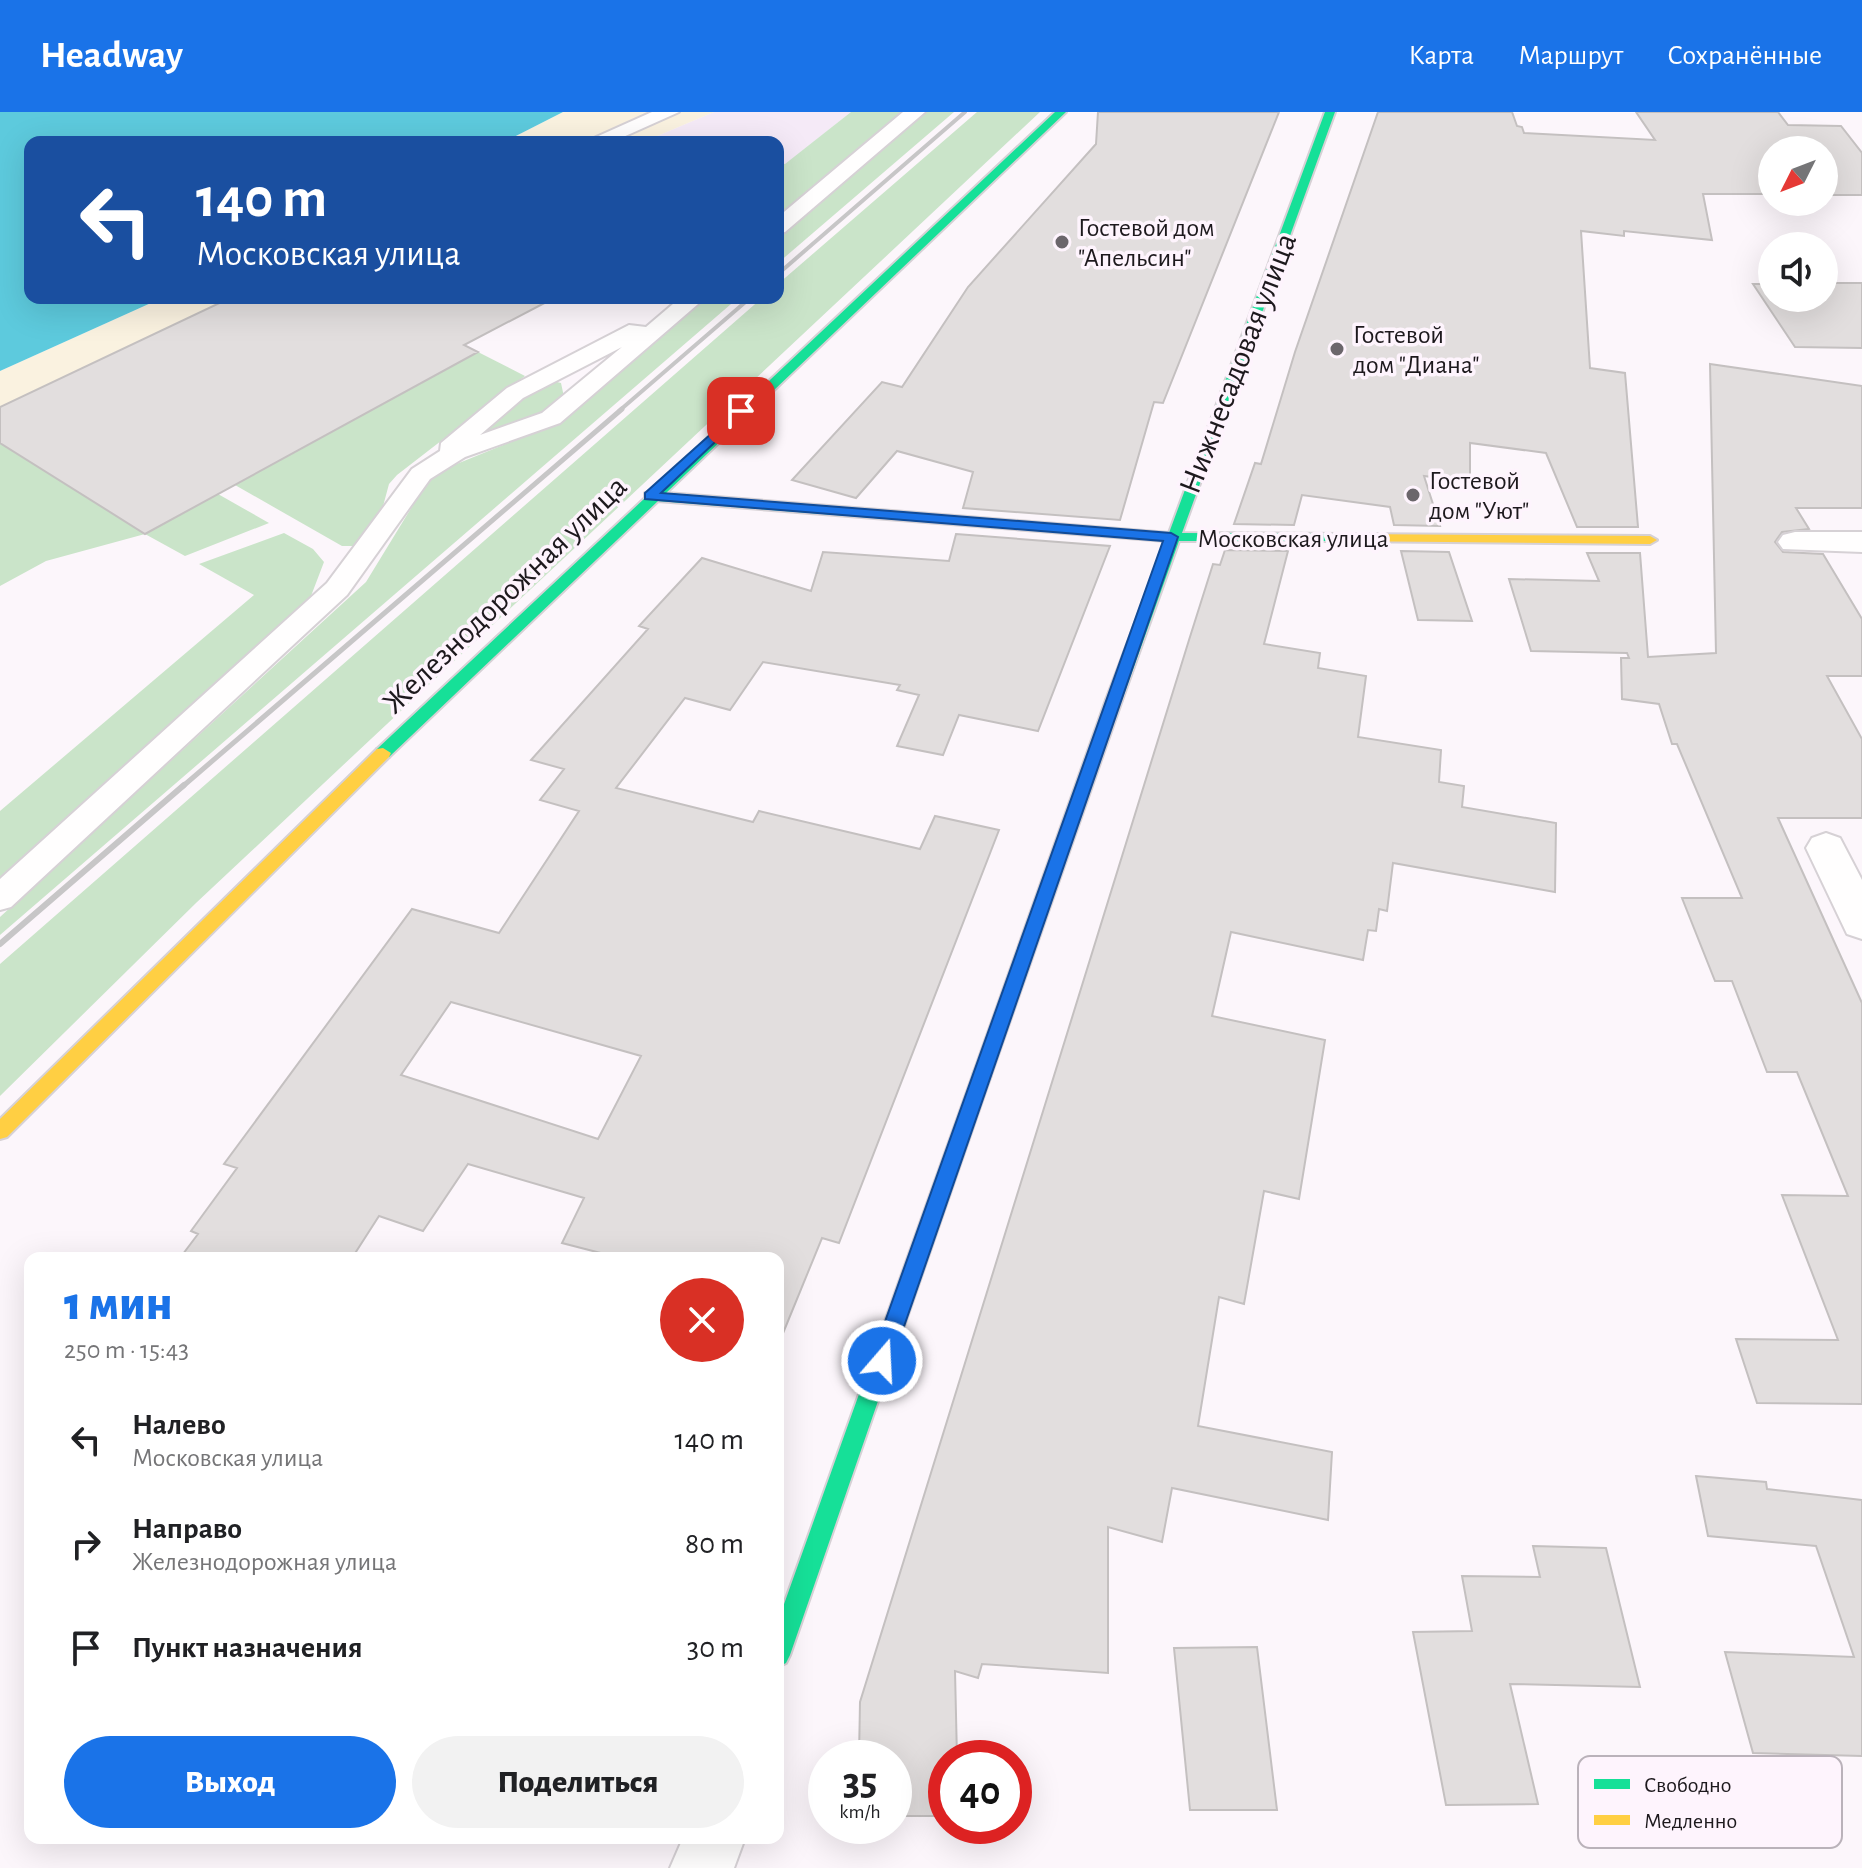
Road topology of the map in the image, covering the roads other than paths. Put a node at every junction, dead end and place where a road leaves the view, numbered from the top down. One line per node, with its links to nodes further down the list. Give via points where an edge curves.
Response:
1 (669, 112): 5 (lane)
2 (915, 112): 6 (lane)
3 (1061, 112): 9 (street, Железнодорожная улица)
4 (1330, 112): 10 (street, Нижнесадовая улица)
5 (610, 136)
6 (784, 223)
7 (686, 305): 8 (lane, via 515,393 463,434); 8 (lane, via 551,418)
8 (443, 459): 15 (lane, via 414,481 326,599)
9 (650, 496): 10 (street, Московская улица); 17 (street, Железнодорожная улица, via 182,946)
10 (1171, 537): 11 (street, Московская улица); 18 (street, Нижнесадовая улица)
11 (1650, 540)
12 (1795, 542): 13 (street)
13 (1862, 542)
14 (1826, 848): 16 (street)
15 (0, 898)
16 (1862, 923)
17 (0, 1131)
18 (784, 1638)
19 (712, 1844): 20 (street)
20 (702, 1868)

